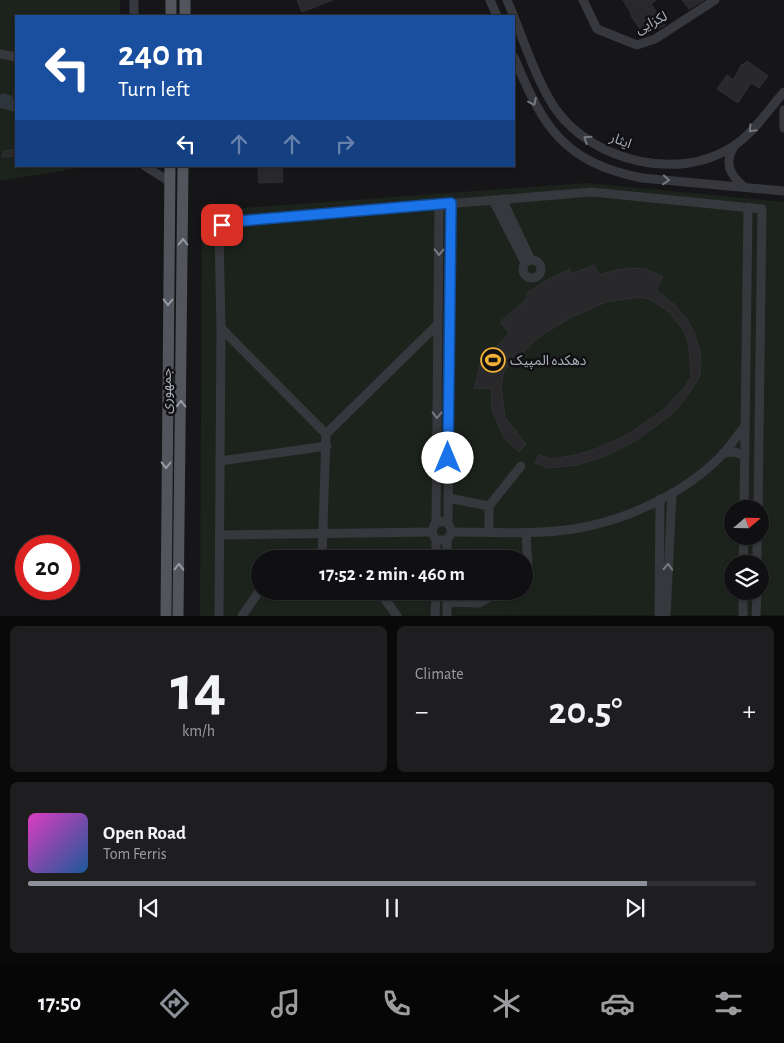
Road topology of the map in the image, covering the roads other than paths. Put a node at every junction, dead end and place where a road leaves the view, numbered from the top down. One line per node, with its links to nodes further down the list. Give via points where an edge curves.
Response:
1 (134, 0): 8 (street)
2 (171, 0): 9 (main road)
3 (185, 0): 10 (main road)
4 (490, 0): 11 (street)
5 (507, 0): 12 (street, ایثار, one-way to 5)
6 (583, 0): 7 (street, لکزایی, via 598,29 637,45 655,39)
7 (715, 0)
8 (134, 15)
9 (171, 15)
10 (184, 15)
11 (497, 15)
12 (513, 15)
13 (515, 19): 20 (street, ایثار, one-way to 13, via 704,159 662,163 627,158 591,142 567,122 550,100)
14 (0, 54): 15 (street)
15 (15, 57)
16 (515, 60): 25 (street, one-way to 25, via 530,97 546,124 568,146 588,159 642,178)
17 (784, 92): 20 (street, ایثار, one-way to 20)
18 (784, 110): 19 (street)
19 (784, 128)
20 (735, 145): 25 (street, via 728,158 729,170)
21 (147, 167): 24 (street)
22 (170, 167): 24 (main road, جمهوری)
23 (183, 167): 44 (main road, جمهوری, one-way to 23)
24 (170, 182): 43 (main road, جمهوری, one-way to 43)
25 (744, 188): 26 (street)
26 (784, 191)
27 (498, 200): 28 (street); 30 (street, via 592,192); 31 (street)
28 (451, 203): 29 (street); 42 (street)
29 (439, 204): 32 (street, one-way to 32); 33 (street, via 222,225 219,232)
30 (748, 207): 34 (street); 47 (street, via 762,209)
31 (528, 262)
32 (438, 324): 35 (street); 49 (street, one-way to 49)
33 (221, 328): 35 (street); 39 (street)
34 (745, 426): 37 (street); 38 (street)
35 (326, 434): 36 (street)
36 (327, 446): 39 (street); 54 (street)
37 (723, 453): 38 (street); 41 (street)
38 (745, 456): 46 (street)
39 (220, 461): 53 (street)
40 (521, 466): 48 (street)
41 (672, 493): 45 (street); 76 (street, one-way to 41)
42 (448, 498): 48 (street); 50 (street)
43 (166, 499): 44 (main road); 68 (main road, جمهوری)
44 (180, 499): 69 (main road, جمهوری, one-way to 44)
45 (660, 500): 52 (street, via 605,522 573,529); 75 (street)
46 (744, 500)
47 (758, 500)
48 (489, 506): 51 (street)
49 (436, 523): 50 (street); 55 (street)
50 (448, 523): 56 (street)
51 (489, 532): 52 (street); 56 (street)
52 (526, 533): 60 (street)
53 (220, 534): 54 (street); 70 (street)
54 (321, 534): 55 (street); 57 (street)
55 (434, 536): 56 (street); 58 (street)
56 (450, 536): 59 (street)
57 (322, 550)
58 (435, 550)
59 (448, 550)
60 (527, 550)
61 (253, 600): 71 (street)
62 (385, 600): 72 (street)
63 (436, 600): 73 (street)
64 (484, 600): 67 (street, via 479,603)
65 (743, 600): 77 (street)
66 (757, 600): 78 (street)
67 (447, 602): 74 (street)
68 (166, 616)
69 (178, 616)
70 (219, 616)
71 (242, 616)
72 (397, 616)
73 (435, 616)
74 (447, 616)
75 (659, 616)
76 (666, 616)
77 (743, 616)
78 (756, 616)

